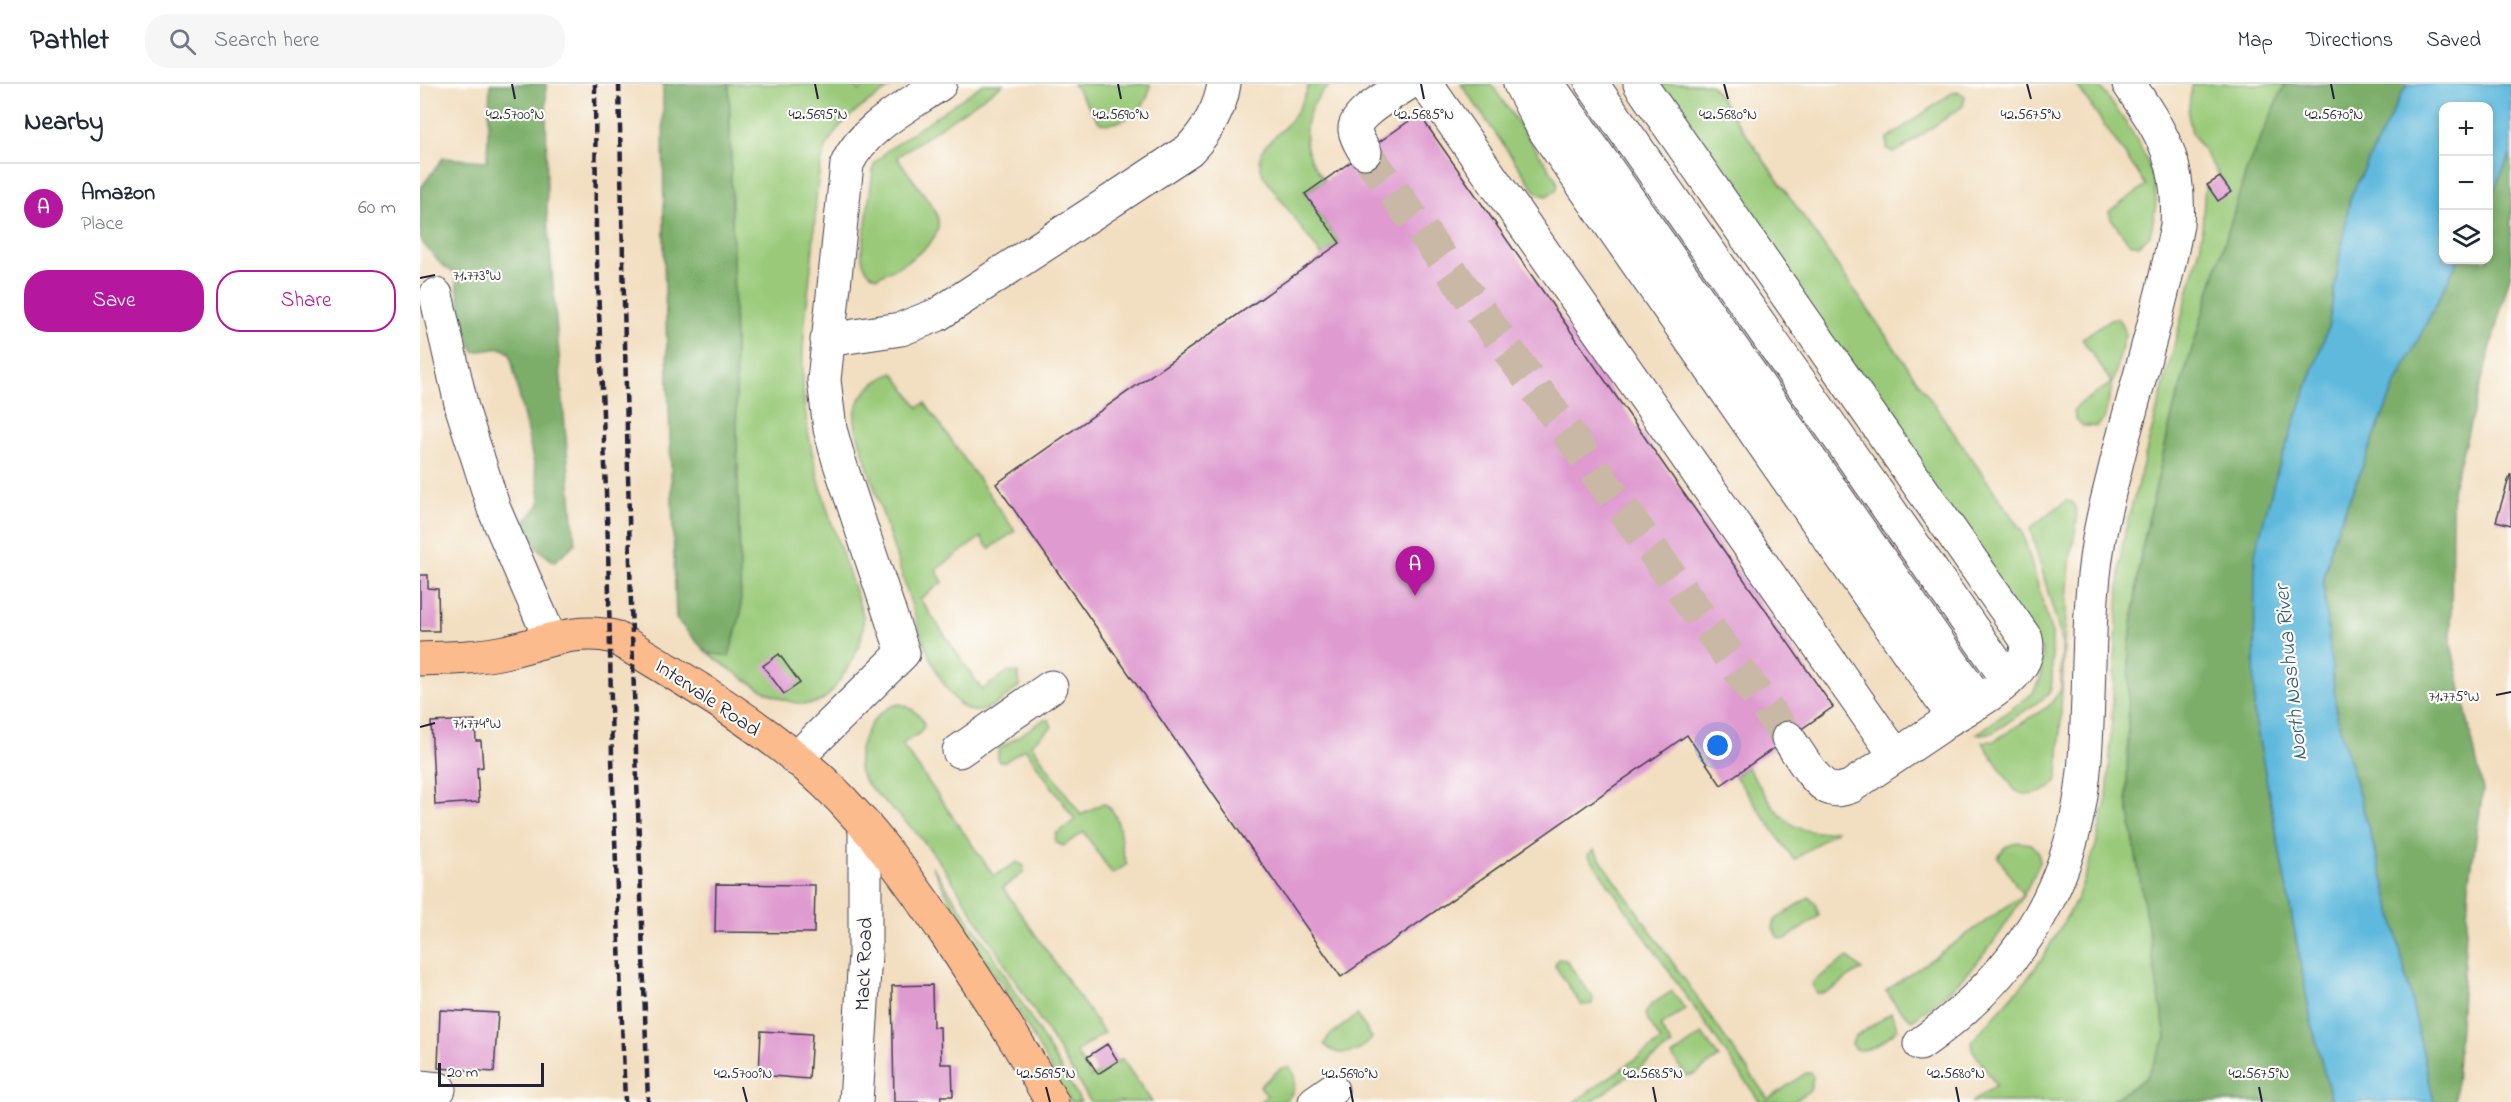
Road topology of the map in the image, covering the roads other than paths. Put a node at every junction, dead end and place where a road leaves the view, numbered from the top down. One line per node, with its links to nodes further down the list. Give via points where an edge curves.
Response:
1 (940, 84): 13 (street, via 874,130 851,154 844,176)
2 (1224, 84): 13 (street, via 1215,114 1189,150 951,306 901,329)
3 (1407, 84): 11 (street, via 1357,121 1354,129)
4 (1426, 84): 21 (street)
5 (1569, 84): 16 (street)
6 (1592, 84): 16 (street)
7 (1614, 84): 16 (street)
8 (1640, 84): 16 (street, via 2021,631 2028,646)
9 (2129, 84): 24 (street, via 2157,126 2171,156 2179,200 2177,225 2098,545 2084,773 2074,826 2062,872 2031,932 1976,1000)
10 (1533, 86): 16 (street); 18 (street, via 1543,128 1942,698 1948,709)
11 (1365, 152)
12 (436, 295): 14 (street, via 462,408 494,509)
13 (827, 340): 22 (street, via 824,380 830,429 903,653)
14 (550, 638): 15 (main road, Intervale Road, via 479,656); 22 (main road, Intervale Road, via 600,633 614,637 717,700)
15 (420, 659)
16 (2000, 684): 18 (street)
17 (1051, 687): 20 (street)
18 (1946, 721): 21 (street)
19 (1788, 738): 21 (street, via 1819,781 1833,790 1850,787)
20 (959, 751)
21 (1896, 756)
22 (796, 759): 23 (main road, Intervale Road)
23 (865, 825): 25 (street, Mack Road, via 865,954); 26 (main road, Intervale Road, via 920,896)
24 (1920, 1044)
25 (856, 1102)
26 (1052, 1102)

